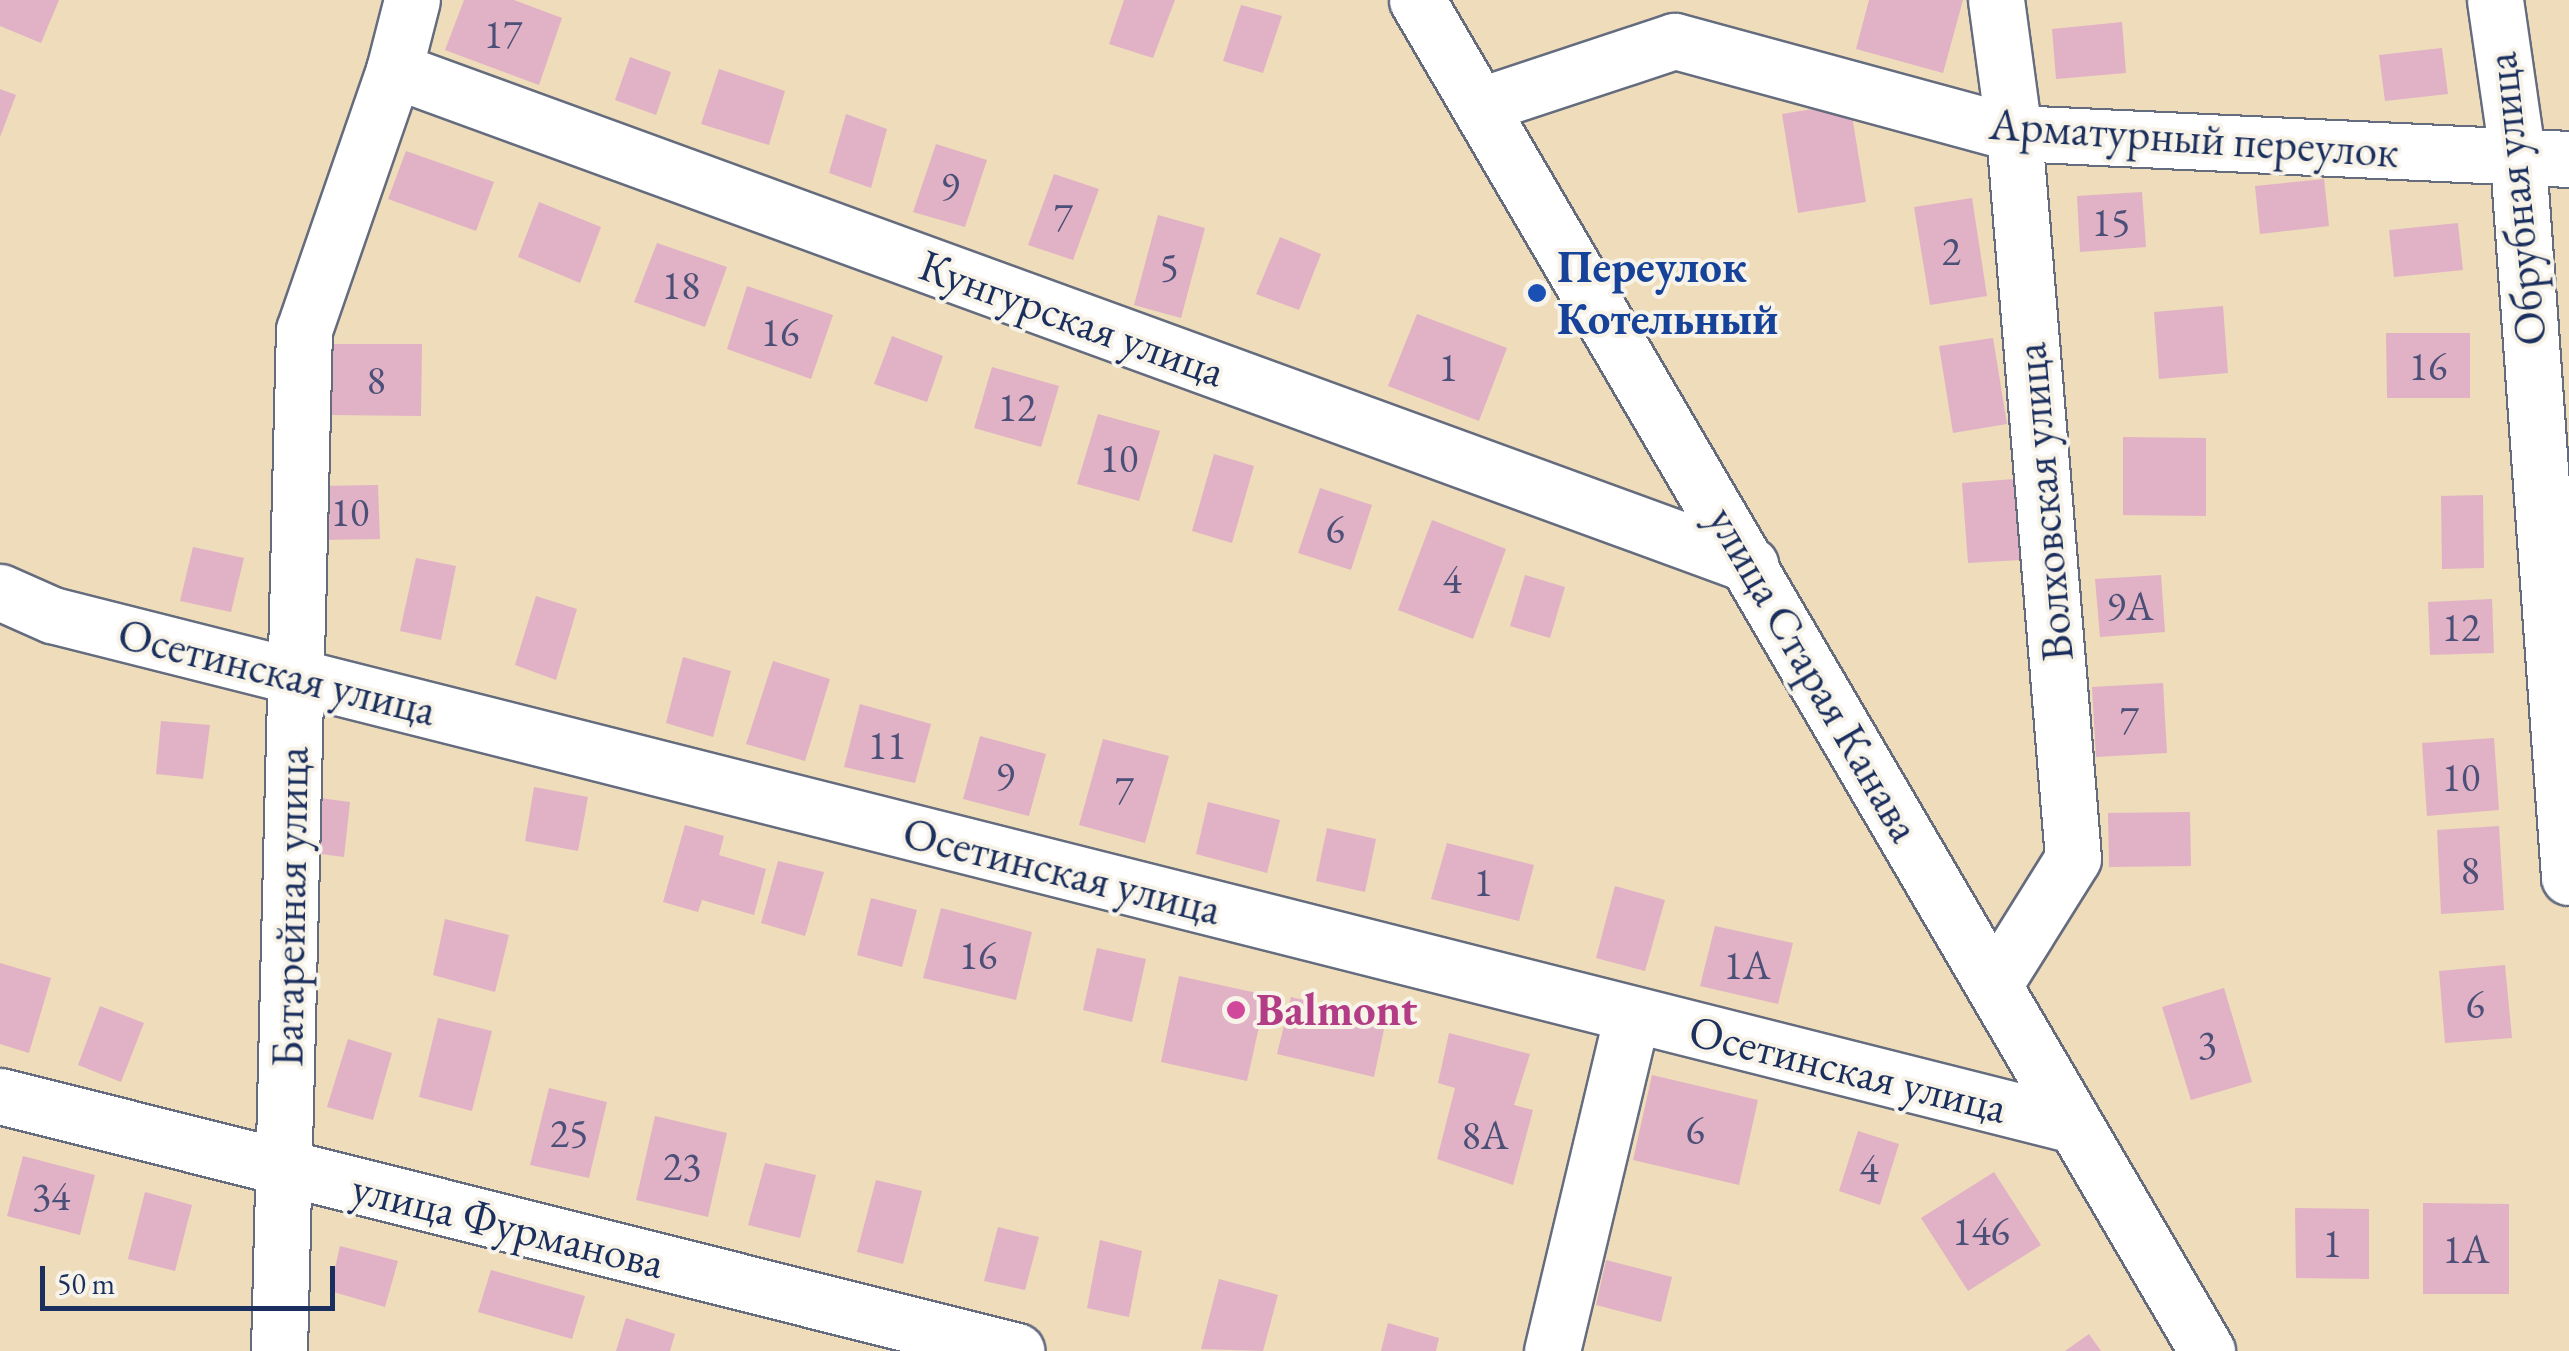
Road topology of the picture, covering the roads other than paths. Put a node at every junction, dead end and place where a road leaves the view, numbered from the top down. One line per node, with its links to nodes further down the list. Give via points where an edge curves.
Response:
1 (412, 0): 5 (street, Батарейная улица)
2 (1417, 0): 6 (street, улица Старая Канава)
3 (1996, 0): 7 (street, Волховская улица)
4 (2495, 0): 8 (street, Обрубная улица)
5 (394, 70): 9 (street, Кунгурская улица); 11 (street, Батарейная улица, via 304,330)
6 (1481, 105): 7 (street, Арматурный переулок, via 1675,40); 9 (street, улица Старая Канава)
7 (2014, 133): 8 (street, Арматурный переулок); 13 (street, Волховская улица, via 2073,858)
8 (2544, 159): 12 (street, Обрубная улица)
9 (1750, 566): 13 (street, улица Старая Канава)
10 (0, 592): 11 (street, Осетинская улица, via 52,615)
11 (296, 677): 14 (street, Осетинская улица); 17 (street, Батарейная улица)
12 (2569, 877)
13 (1995, 983): 16 (street, улица Старая Канава)
14 (1632, 1016): 16 (street, Осетинская улица); 20 (street)
15 (0, 1096): 17 (street, улица Фурманова)
16 (2073, 1124): 21 (street, улица Старая Канава)
17 (284, 1170): 18 (street, Батарейная улица); 19 (street, улица Фурманова)
18 (279, 1351)
19 (1017, 1351)
20 (1552, 1351)
21 (2207, 1351)

